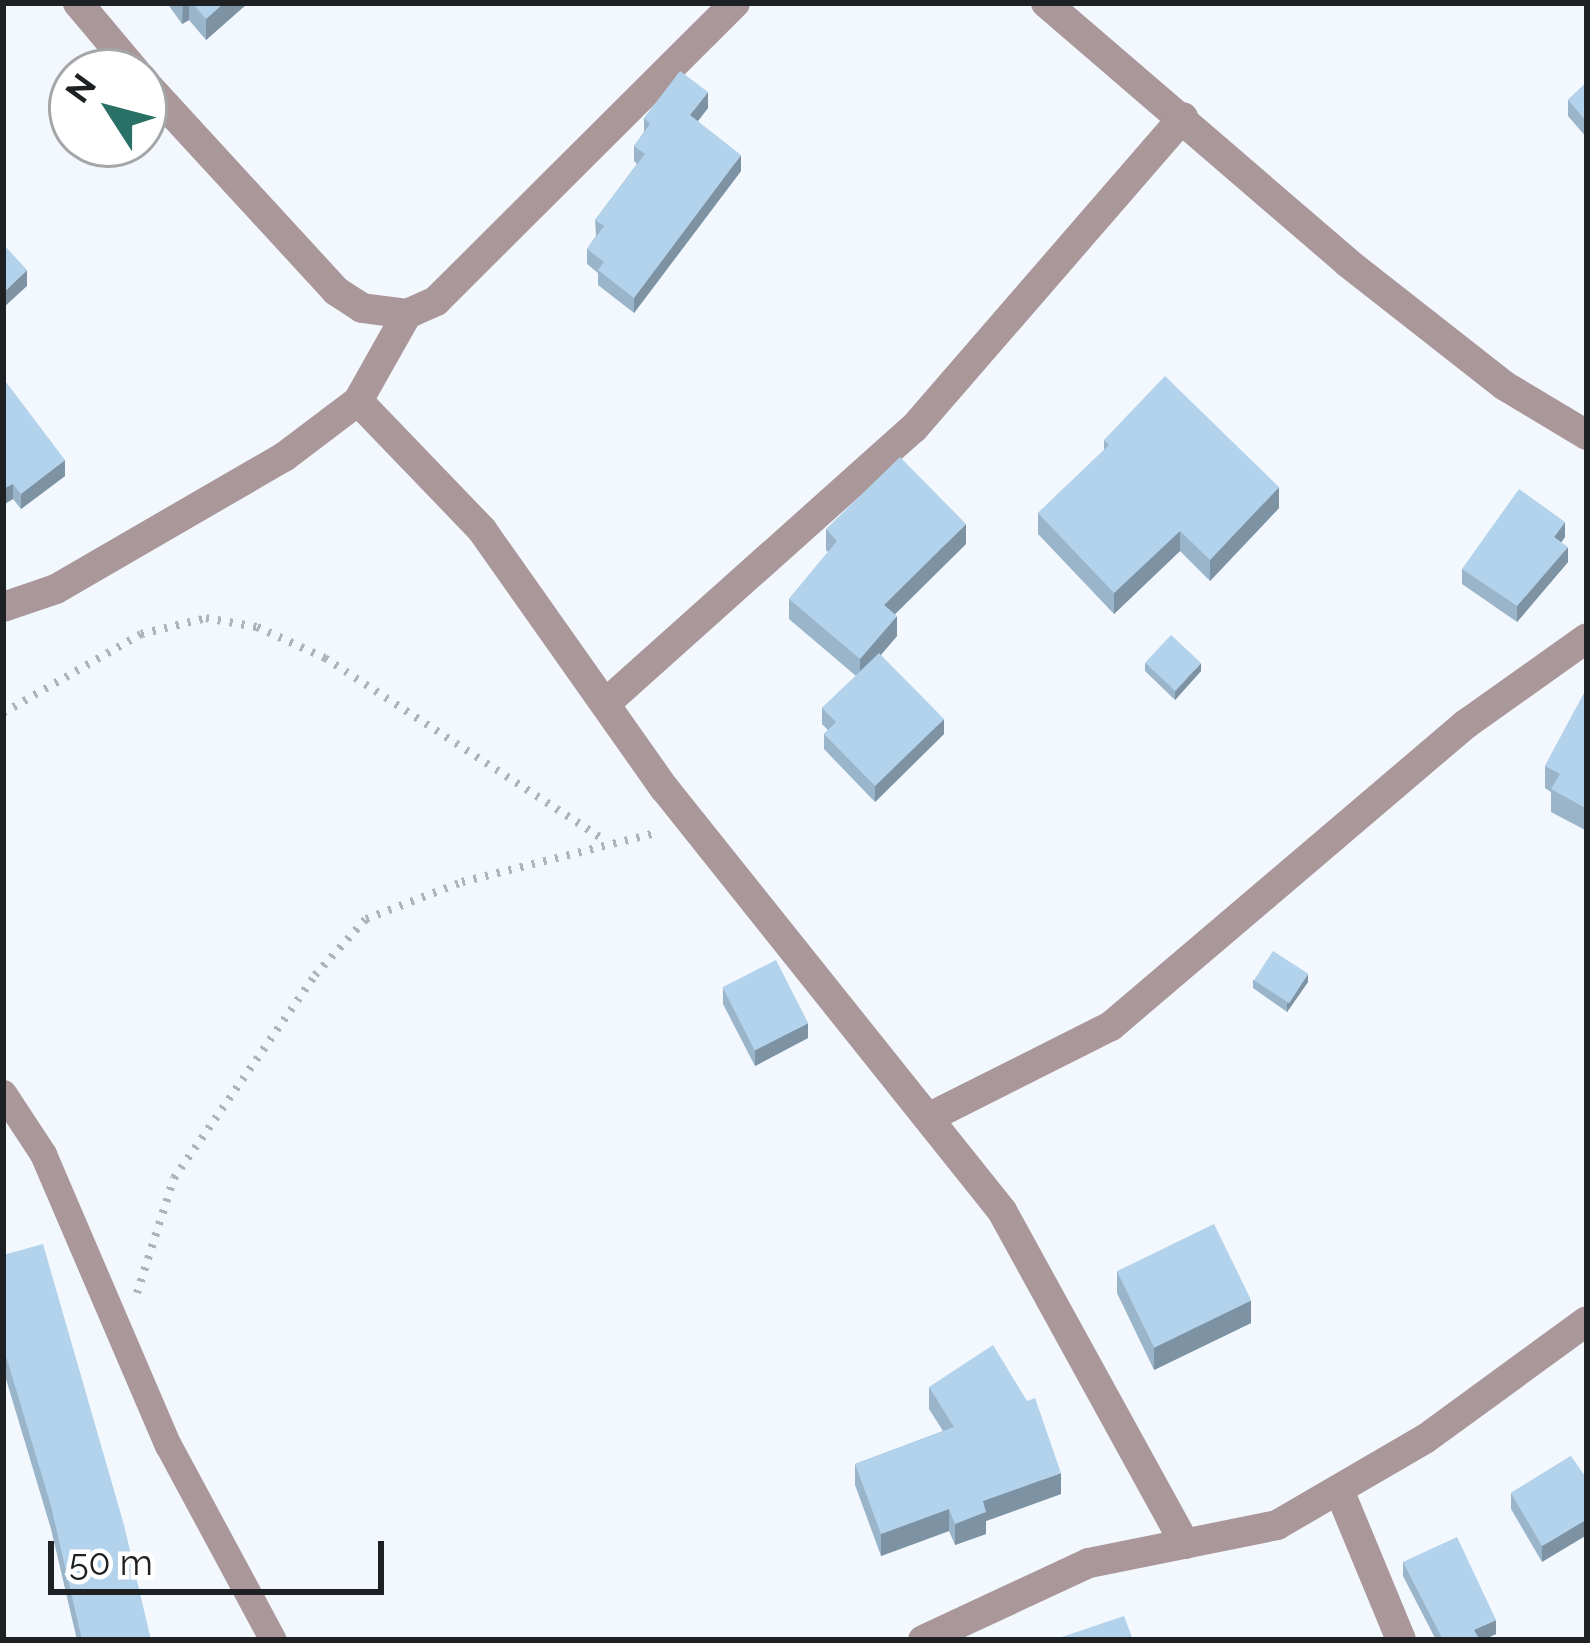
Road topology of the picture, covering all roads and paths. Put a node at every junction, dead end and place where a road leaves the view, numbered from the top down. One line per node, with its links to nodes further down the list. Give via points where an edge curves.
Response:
1 (78, 3): 4 (street)
2 (735, 3): 7 (street, via 436,301)
3 (1046, 3): 6 (street)
4 (116, 48)
5 (168, 108): 7 (street, via 336,291 362,308)
6 (1183, 117): 9 (street, via 1453,345); 12 (street, via 914,428)
7 (407, 314): 8 (street)
8 (358, 401): 10 (street, via 284,457 56,589); 12 (street, via 482,530)
9 (1587, 434)
10 (3, 607)
11 (1587, 638): 17 (street, via 1466,724 1111,1026)
12 (606, 703): 14 (street)
13 (3, 713): 15 (path, via 141,634 206,618 257,627 325,658)
14 (695, 826): 15 (path); 17 (street)
15 (606, 841): 19 (path, via 367,919 315,975 173,1178 143,1285)
16 (3, 1093): 19 (lane, via 43,1154)
17 (928, 1118): 21 (street, via 1002,1211)
18 (1587, 1321): 20 (street, via 1425,1439)
19 (113, 1329): 22 (lane)
20 (1339, 1490): 21 (street, via 1277,1525); 24 (street)
21 (1185, 1544): 23 (street, via 1089,1563)
22 (273, 1640)
23 (923, 1640)
24 (1401, 1640)

